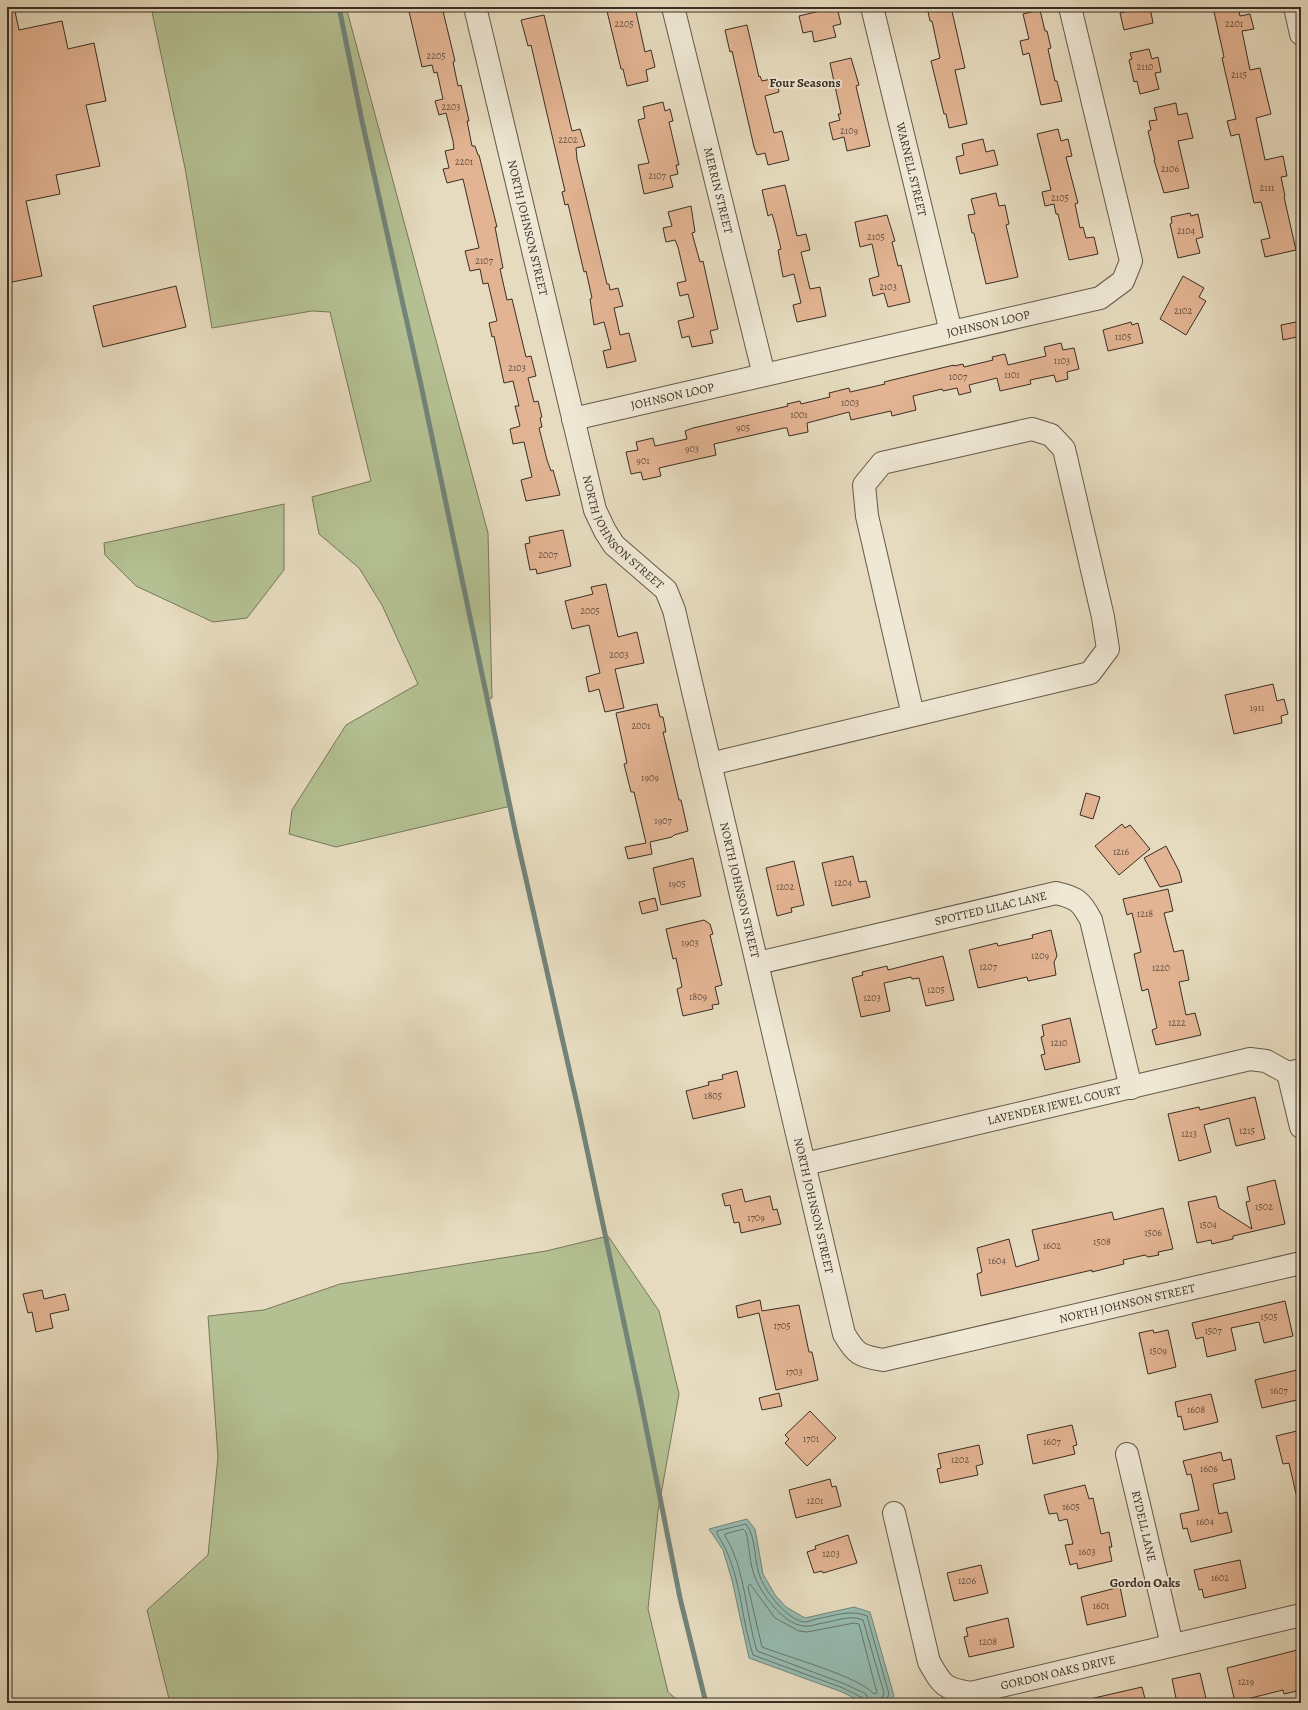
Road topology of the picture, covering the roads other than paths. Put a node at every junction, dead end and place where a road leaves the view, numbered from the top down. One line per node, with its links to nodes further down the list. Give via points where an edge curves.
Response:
1 (475, 7): 9 (street, NORTH JOHNSON STREET)
2 (673, 7): 8 (street, MERRIN STREET)
3 (872, 7): 7 (street, WARNELL STREET)
4 (1070, 7): 7 (street, JOHNSON LOOP, via 1131,261 1123,281 1100,298)
5 (1294, 7): 6 (street)
6 (1301, 34)
7 (951, 332): 8 (street, JOHNSON LOOP)
8 (764, 375): 9 (street, JOHNSON LOOP)
9 (573, 419): 11 (street, NORTH JOHNSON STREET, via 595,510 605,531 614,545 666,590 674,610)
10 (913, 715): 10 (street, via 1090,673 1108,650 1103,617 1064,449 1051,435 1032,429 882,464 864,485 867,516); 11 (street)
11 (710, 764): 12 (street, NORTH JOHNSON STREET)
12 (758, 964): 14 (street, SPOTTED LILAC LANE, via 1056,893 1070,896 1082,903 1091,920); 16 (street, NORTH JOHNSON STREET)
13 (1295, 1072): 14 (street, LAVENDER JEWEL COURT, via 1266,1061 1250,1060); 15 (street)
14 (1131, 1088): 16 (street, LAVENDER JEWEL COURT)
15 (1301, 1127)
16 (805, 1164): 17 (street, NORTH JOHNSON STREET, via 844,1334 852,1348 864,1357 883,1360)
17 (1301, 1263)
18 (1126, 1454): 21 (street, RYDELL LANE)
19 (894, 1513): 21 (street, GORDON OAKS DRIVE, via 929,1662 941,1683 956,1691 971,1693)
20 (1301, 1615): 21 (street, GORDON OAKS DRIVE)
21 (1172, 1646)

